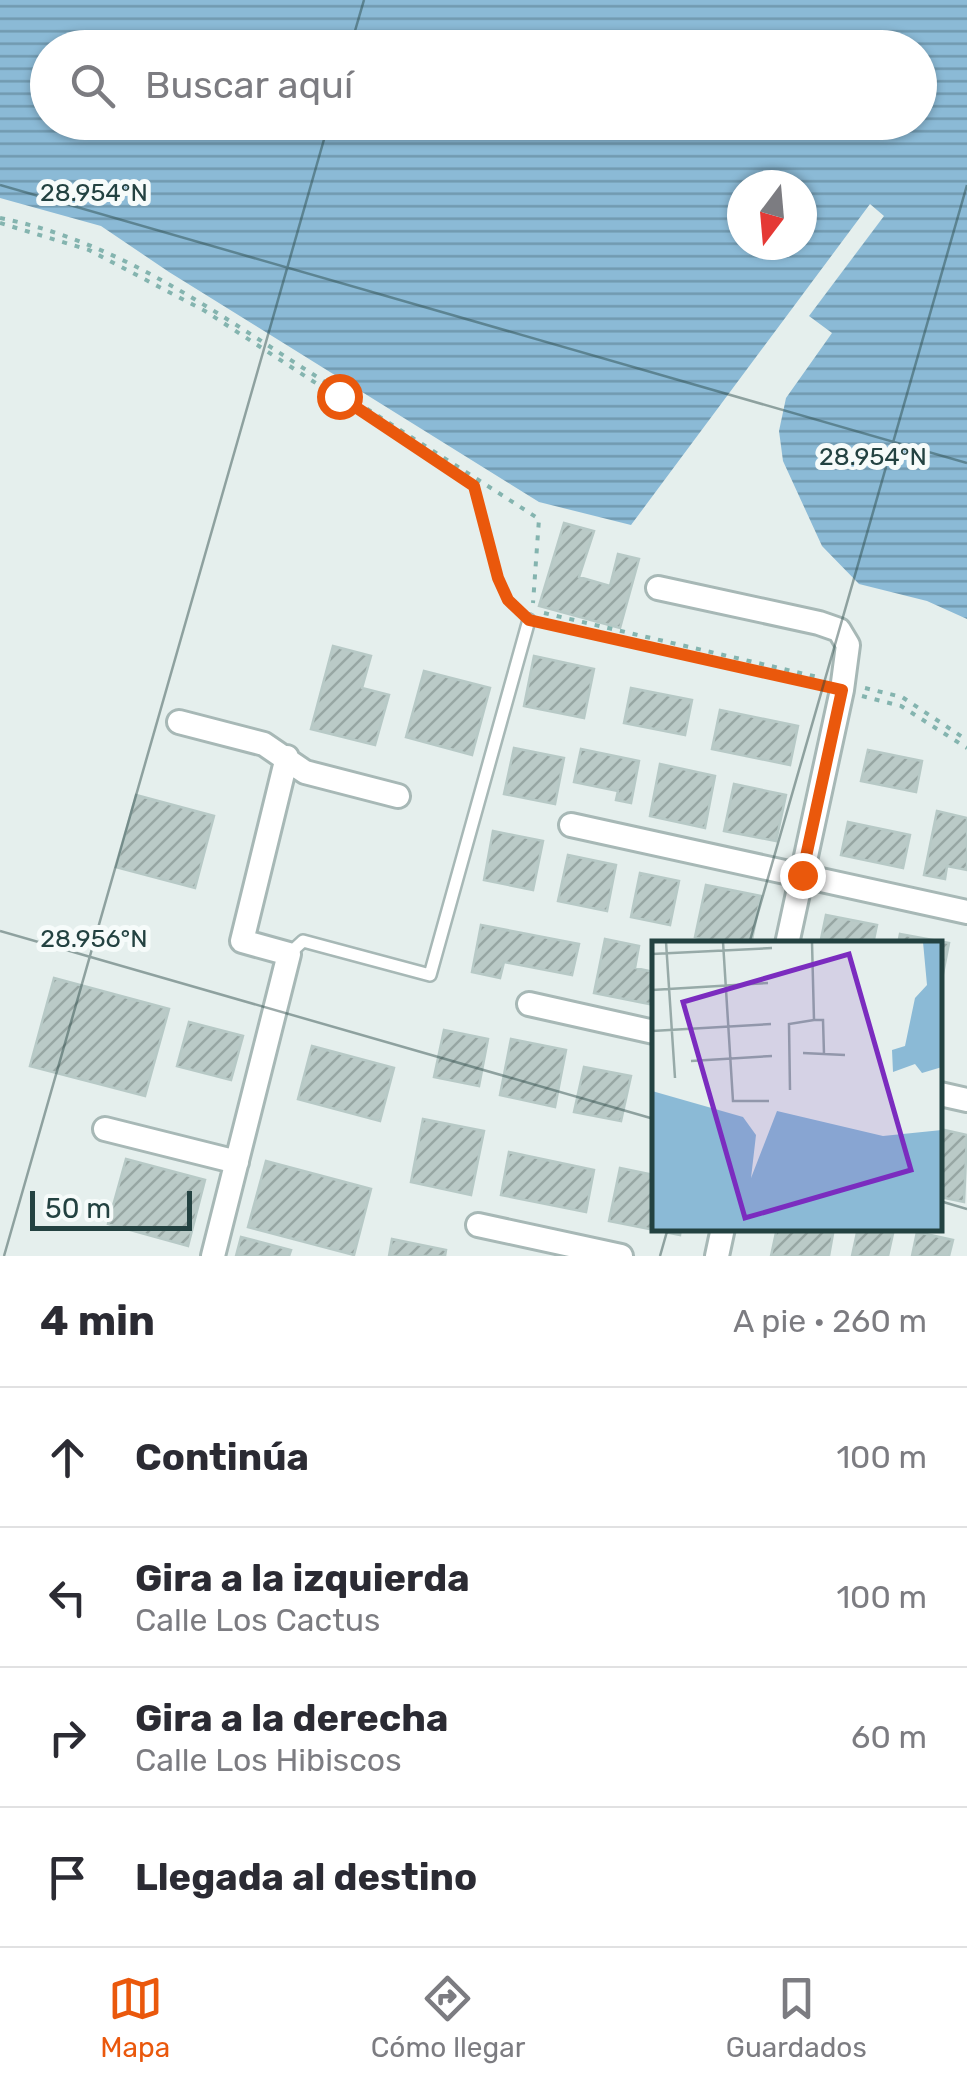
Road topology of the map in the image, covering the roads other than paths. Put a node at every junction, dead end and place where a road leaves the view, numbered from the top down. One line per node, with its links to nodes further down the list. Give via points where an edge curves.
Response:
1 (658, 588): 7 (street, via 839,630 848,645)
2 (529, 620): 10 (lane, via 430,975 303,941)
3 (179, 722): 4 (street, via 264,744)
4 (287, 757): 5 (street, via 306,772); 10 (street, via 242,941)
5 (398, 796)
6 (572, 825): 7 (street)
7 (802, 875): 8 (street); 9 (street)
8 (967, 912)
9 (787, 941)
10 (289, 954): 16 (street)
11 (529, 1004): 12 (street)
12 (652, 1032)
13 (942, 1094): 14 (street)
14 (967, 1100)
15 (105, 1129): 16 (street)
16 (237, 1162): 19 (street)
17 (478, 1225): 20 (street)
18 (722, 1231): 21 (street)
19 (213, 1256)
20 (620, 1256)
21 (717, 1256)

